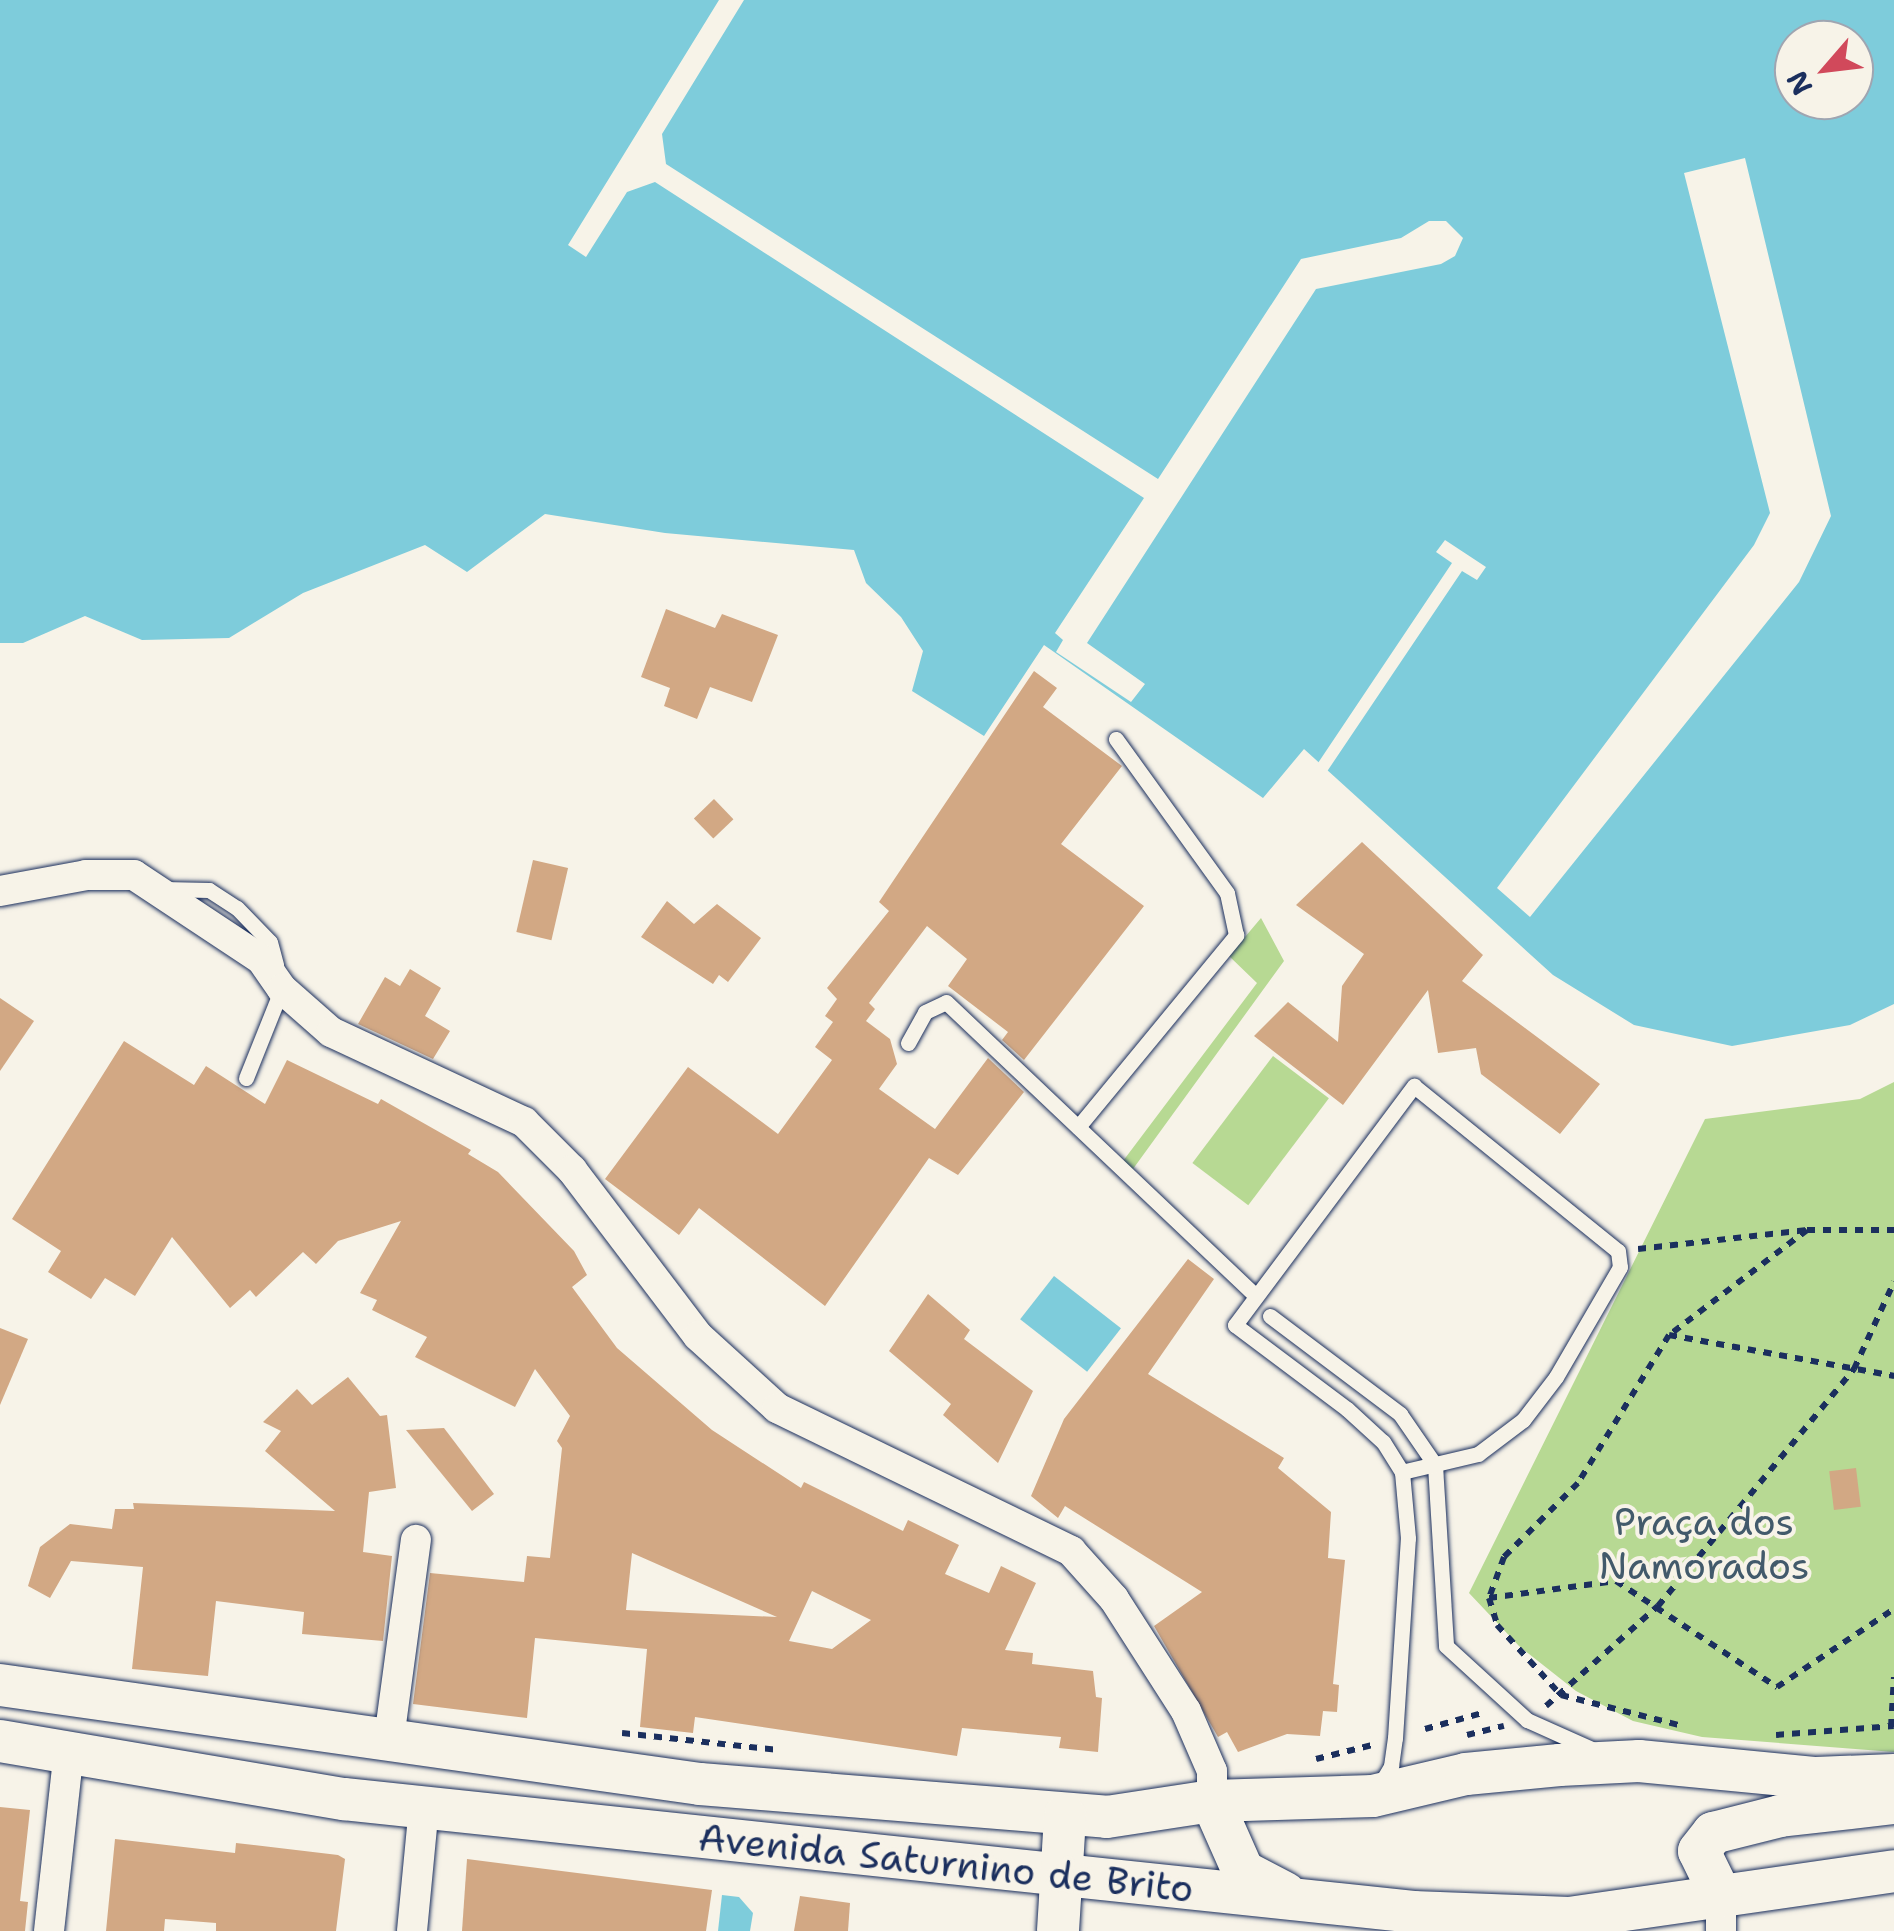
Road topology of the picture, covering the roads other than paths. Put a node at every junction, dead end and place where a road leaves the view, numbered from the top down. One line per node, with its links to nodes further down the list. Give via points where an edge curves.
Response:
1 (1116, 739): 6 (lane, via 1228,893 1236,935)
2 (0, 890): 3 (street, via 134,875 261,959)
3 (282, 989): 5 (lane); 20 (street, via 331,1032 524,1122 572,1170 698,1336 778,1408 1071,1551 1114,1599 1186,1711 1212,1770)
4 (908, 1043): 6 (lane, via 925,1012 946,1002)
5 (246, 1078)
6 (1078, 1127): 7 (lane)
7 (1254, 1293): 9 (lane, via 1414,1086 1618,1251 1613,1286 1542,1398 1478,1454); 10 (lane, via 1236,1331 1347,1408 1383,1442)
8 (1270, 1316): 9 (lane, via 1400,1414)
9 (1434, 1465): 10 (lane); 17 (lane, via 1446,1646 1527,1720)
10 (1402, 1472): 19 (lane, via 1408,1538 1395,1738 1391,1766)
11 (416, 1540): 13 (street)
12 (0, 1685): 13 (main road, Avenida Saturnino de Brito)
13 (389, 1739): 16 (main road, Avenida Saturnino de Brito)
14 (0, 1741): 15 (main road, Avenida Saturnino de Brito)
15 (70, 1751): 22 (main road, Avenida Saturnino de Brito); 28 (street)
16 (550, 1759): 22 (main road, via 441,1766 430,1779); 23 (main road, Avenida Saturnino de Brito, via 700,1784)
17 (1620, 1762): 18 (main road, Avenida Saturnino de Brito, via 1816,1778); 19 (main road, Avenida Saturnino de Brito, via 1466,1774)
18 (1894, 1775)
19 (1374, 1796): 20 (main road, Avenida Saturnino de Brito)
20 (1212, 1802): 23 (main road, Avenida Saturnino de Brito, via 1107,1817); 26 (main road, via 1244,1872 1264,1887)
21 (1894, 1804): 27 (main road, via 1780,1816 1712,1833 1699,1851)
22 (424, 1808): 25 (main road, Avenida Saturnino de Brito); 29 (street)
23 (1066, 1815): 25 (main road)
24 (1894, 1871): 27 (main road, Avenida Saturnino de Brito)
25 (1062, 1879): 26 (main road, Avenida Saturnino de Brito); 30 (main road)
26 (1300, 1898): 27 (main road, Avenida Saturnino de Brito, via 1414,1912 1569,1918)
27 (1721, 1913)
28 (48, 1931)
29 (412, 1931)
30 (1058, 1931)

